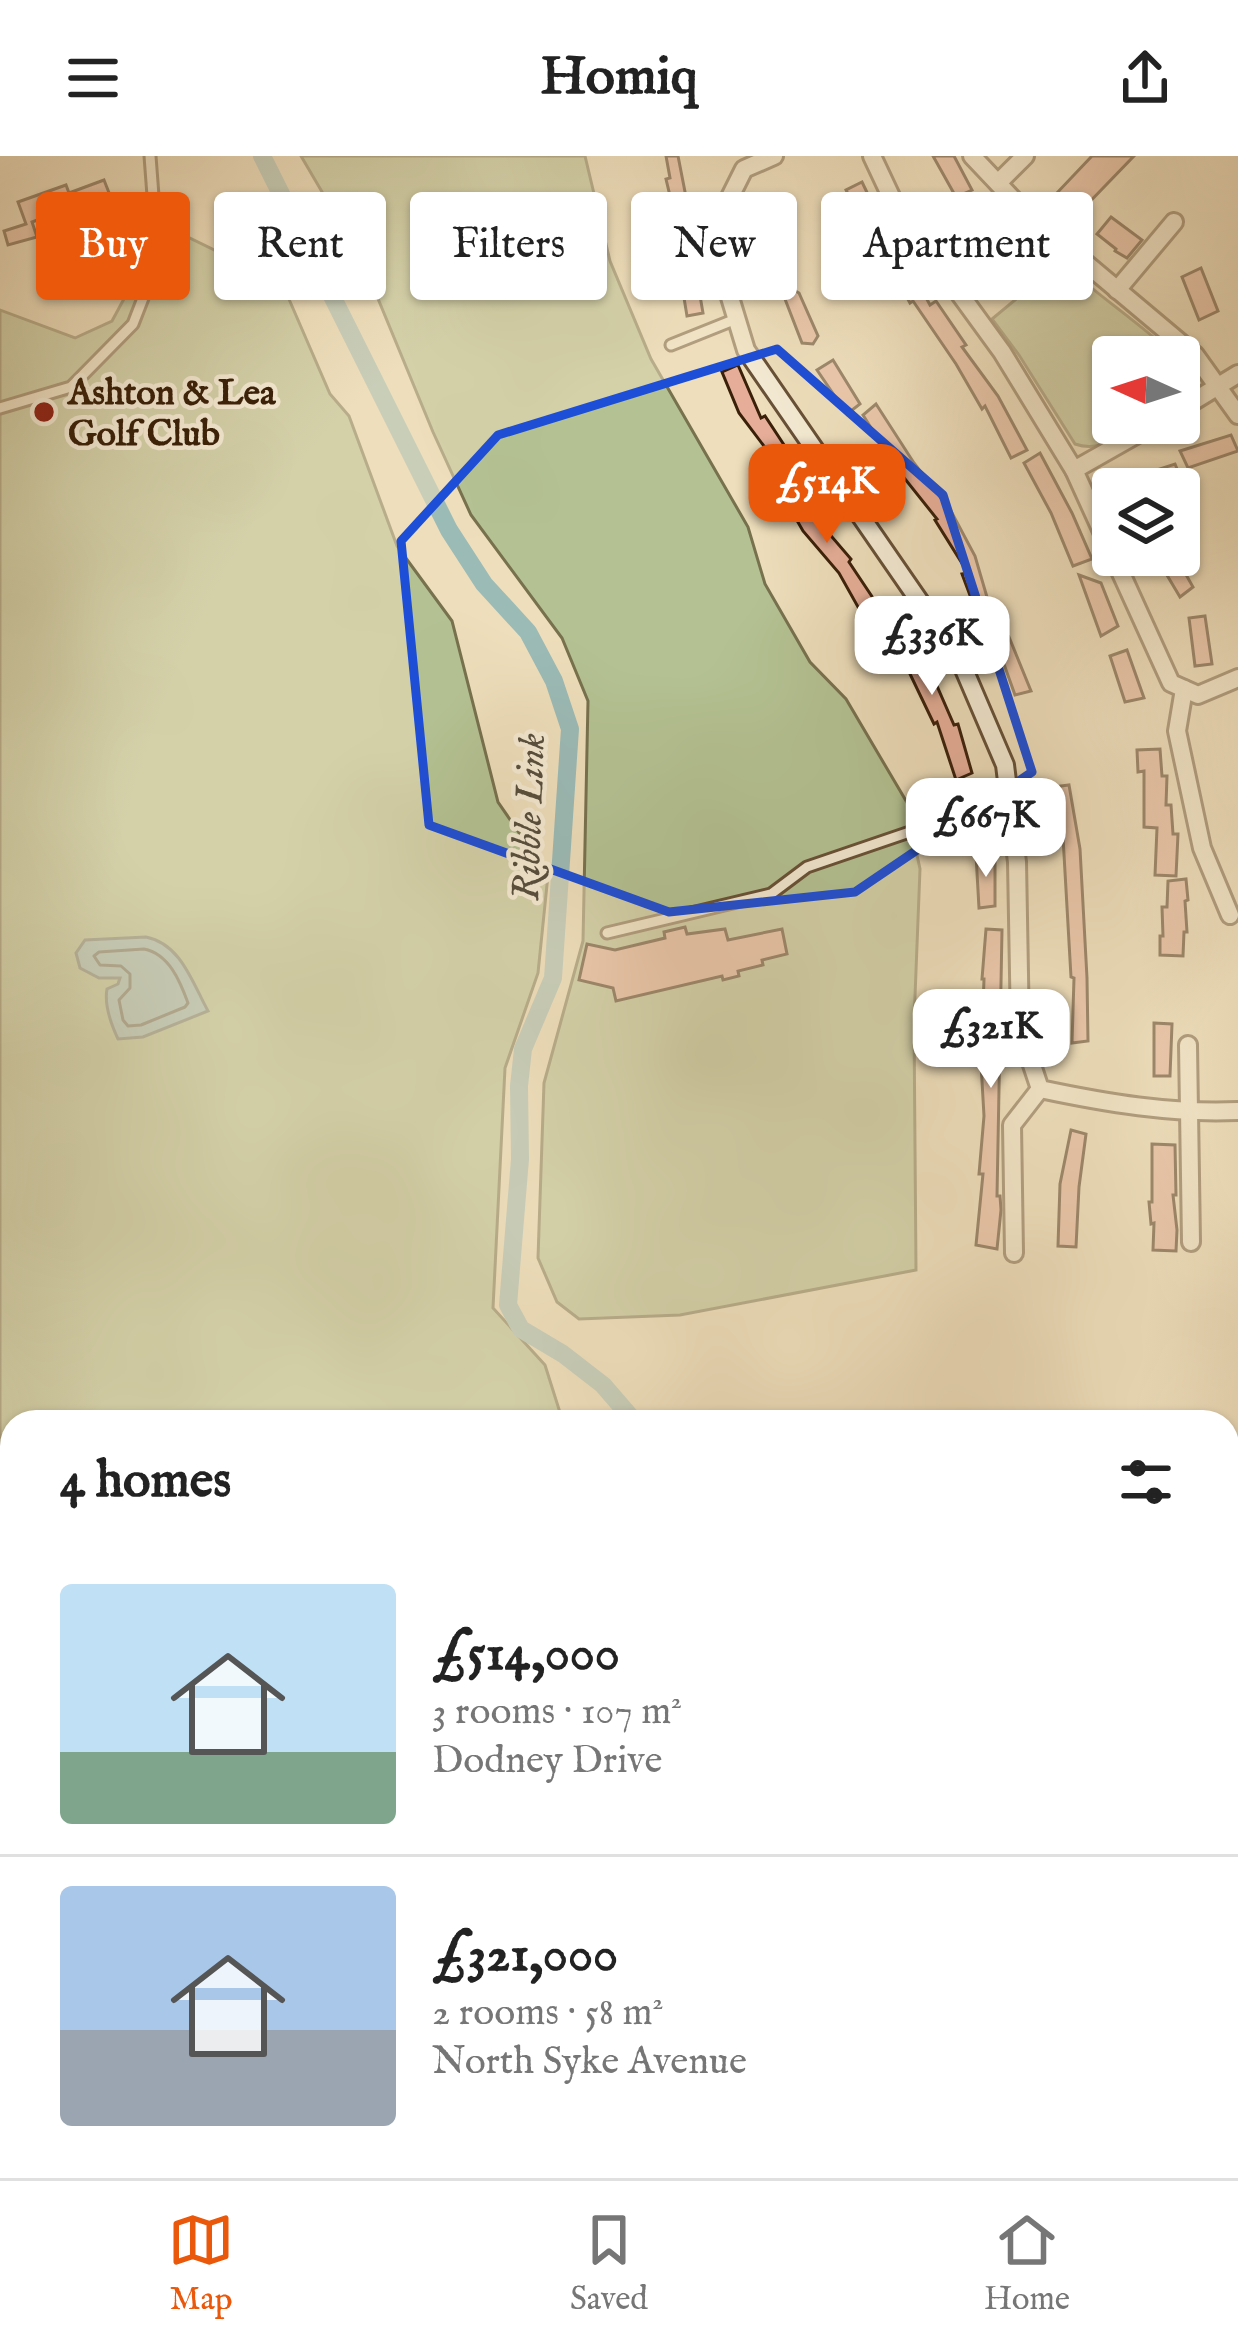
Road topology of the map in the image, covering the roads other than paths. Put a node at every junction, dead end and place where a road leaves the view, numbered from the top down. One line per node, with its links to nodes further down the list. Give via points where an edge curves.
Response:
1 (150, 156): 15 (lane, via 152,250 133,324 71,387)
2 (774, 156): 6 (street)
3 (872, 156): 18 (street, via 895,205 1002,352)
4 (972, 156): 7 (street)
5 (1025, 156): 7 (street)
6 (741, 163): 10 (street, via 711,235)
7 (998, 183): 9 (street)
8 (1174, 221): 9 (street)
9 (1117, 290): 13 (street, via 1195,356)
10 (736, 319): 11 (lane); 21 (street, via 746,350 960,660 1005,765)
11 (671, 344)
12 (1238, 374): 13 (street)
13 (1218, 388): 14 (street); 16 (street)
14 (1200, 398)
15 (0, 407)
16 (1238, 416)
17 (1120, 444): 18 (street)
18 (1074, 470): 20 (street, via 1171,683)
19 (1238, 678): 20 (street, via 1198,695)
20 (1184, 689): 22 (street, via 1177,731 1202,848)
21 (1010, 804): 23 (lane, via 807,868 771,894); 25 (street, via 1020,1029)
22 (1230, 915)
23 (607, 933)
24 (1188, 1045): 27 (street)
25 (1040, 1089): 27 (street); 29 (street, via 1012,1125)
26 (1238, 1111): 27 (street)
27 (1189, 1113): 28 (street)
28 (1191, 1242)
29 (1014, 1253)

